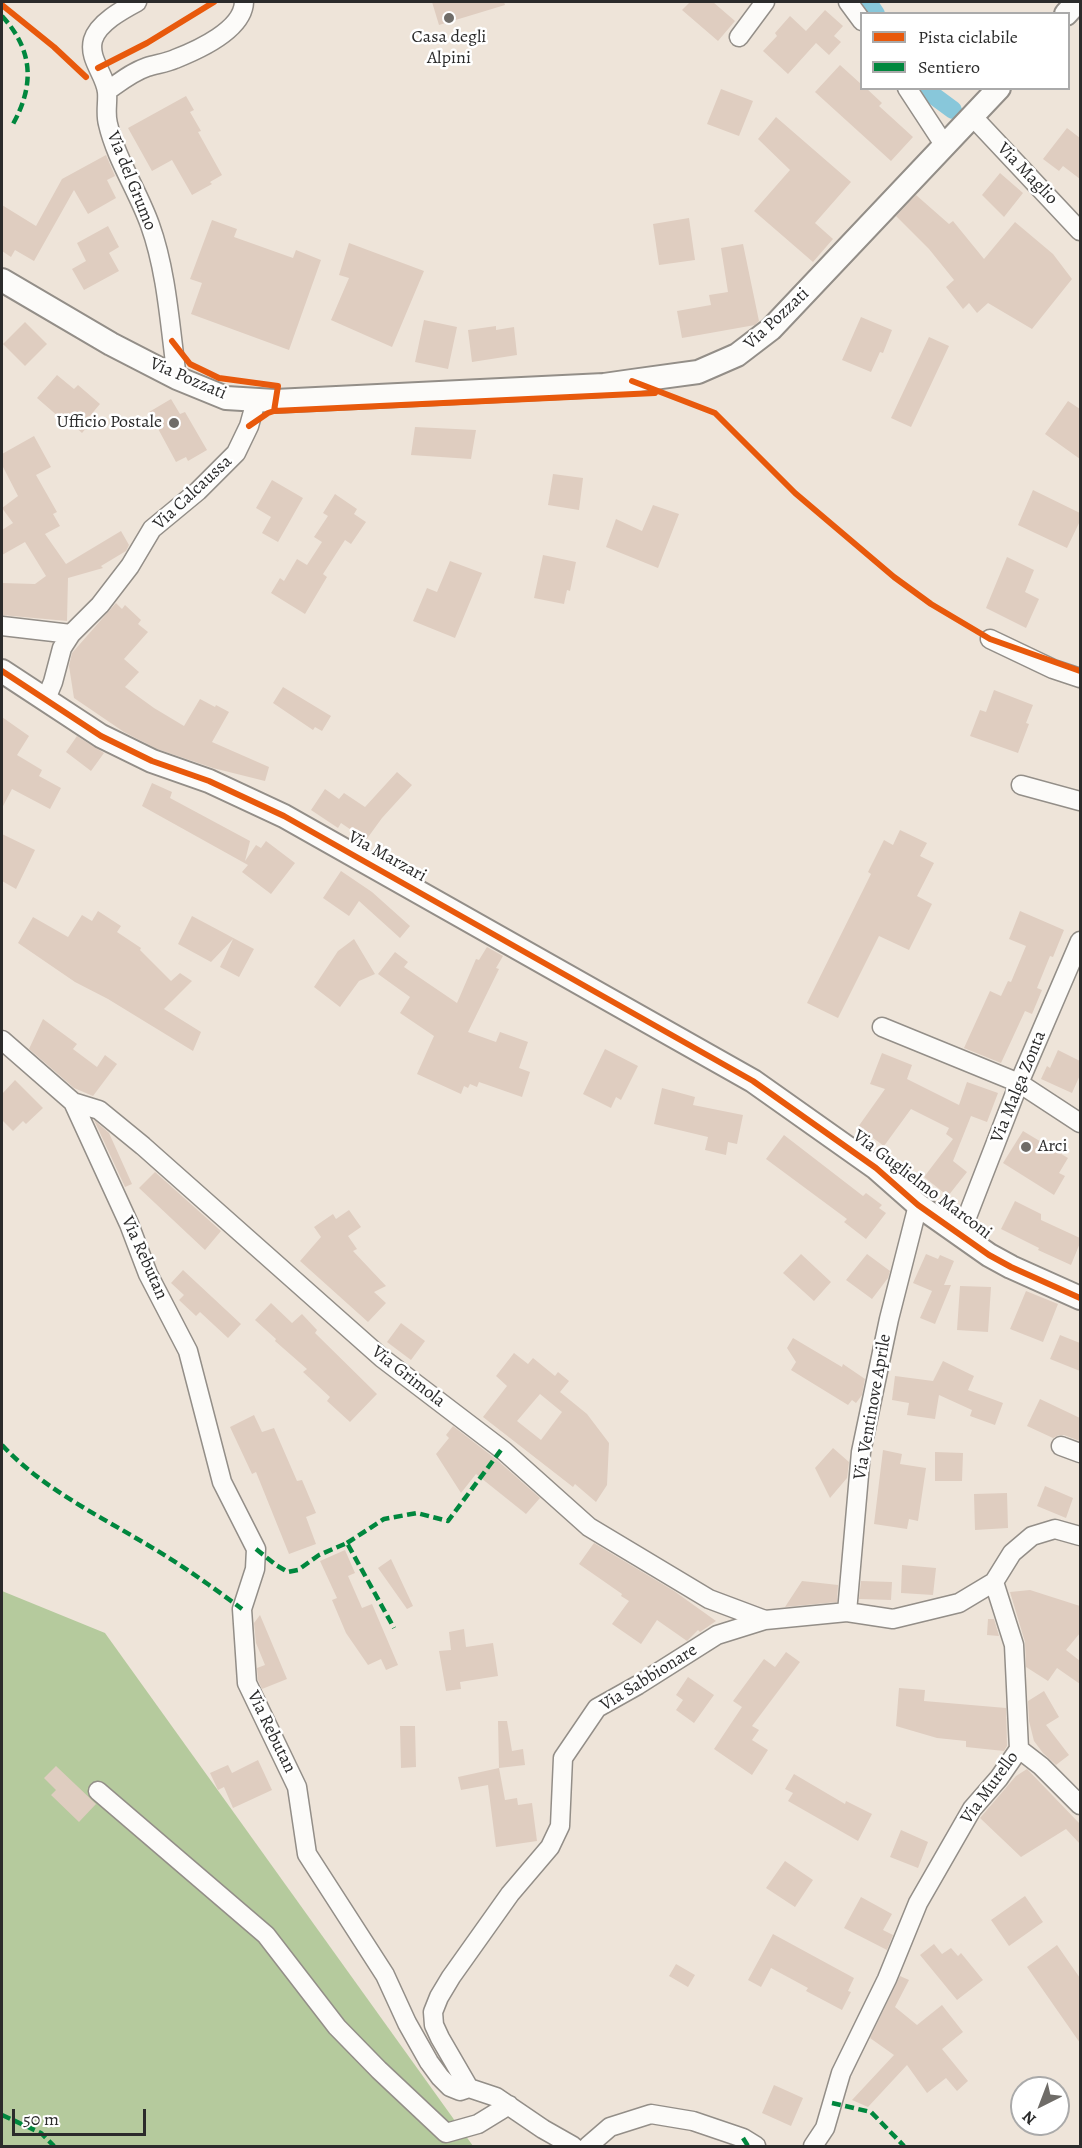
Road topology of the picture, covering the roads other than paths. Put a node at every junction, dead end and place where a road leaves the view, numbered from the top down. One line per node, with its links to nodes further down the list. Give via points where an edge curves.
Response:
1 (136, 2): 9 (street, Via del Grumo, via 109,18 93,39 92,52)
2 (244, 2): 9 (street, via 236,21 225,33 173,60 147,67)
3 (765, 2): 6 (street)
4 (848, 2): 5 (street)
5 (860, 20)
6 (739, 37)
7 (908, 90): 11 (street)
8 (997, 90): 10 (street, Via Pozzati)
9 (107, 91): 14 (street, Via del Grumo, via 108,124 150,225 164,285)
10 (973, 117): 11 (street, Via Pozzati); 12 (street, Via Maglio)
11 (945, 146): 15 (street, Via Pozzati, via 771,329 737,355 698,372 604,385)
12 (1080, 231)
13 (2, 280): 14 (street, Via Pozzati)
14 (177, 378): 15 (street, Via Pozzati, via 226,398)
15 (256, 401): 17 (street, Via Calcaussa, via 236,453 152,529 130,566)
16 (2, 626): 17 (street)
17 (72, 634): 21 (street, via 62,648)
18 (990, 639): 20 (street)
19 (2, 671): 21 (street, Via Marzari)
20 (1080, 678)
21 (46, 699): 27 (street, Via Marzari, via 101,736 284,816)
22 (1021, 785): 23 (street)
23 (1080, 801)
24 (1080, 941): 28 (street, Via Malga Zonta)
25 (882, 1027): 28 (street)
26 (2, 1040): 29 (street)
27 (753, 1081): 31 (street, Via Guglielmo Marconi, via 876,1168)
28 (1019, 1083): 30 (street); 32 (street, Via Malga Zonta)
29 (73, 1102): 39 (street, Via Grimola, via 99,1110 143,1146 382,1358 504,1451 589,1527 709,1599); 43 (street, Via Rebutan, via 148,1274 188,1351 222,1482 256,1548 255,1569 242,1609 247,1683 297,1787 307,1854 385,1975 407,2023 440,2077 460,2091)
30 (1080, 1123)
31 (918, 1205): 32 (street, Via Guglielmo Marconi); 38 (street, Via Ventinove Aprile, via 861,1452)
32 (960, 1235): 33 (street, Via Guglielmo Marconi, via 1011,1268)
33 (1080, 1298)
34 (1061, 1446): 35 (street)
35 (1080, 1453)
36 (1080, 1536): 37 (street, via 1055,1529 1032,1536 1012,1553)
37 (994, 1582): 38 (street, Via Sabbionare, via 958,1604 893,1619); 40 (street, Via Murello, via 1014,1645)
38 (848, 1612): 39 (street, Via Sabbionare)
39 (765, 1620): 43 (street, Via Sabbionare, via 717,1635 597,1708 563,1758 560,1826 550,1847 510,1894 451,1977 434,2012 434,2025)
40 (1019, 1749): 42 (street); 48 (street, Via Murello, via 972,1809 918,1903 887,1979 841,2073 825,2128)
41 (98, 1791): 44 (street, via 266,1935 337,2027 446,2133 478,2124)
42 (1080, 1805)
43 (469, 2088): 44 (street)
44 (509, 2105): 45 (street)
45 (573, 2146)
46 (588, 2146): 47 (street, via 610,2127 651,2115 693,2121)
47 (756, 2146)
48 (813, 2146)

